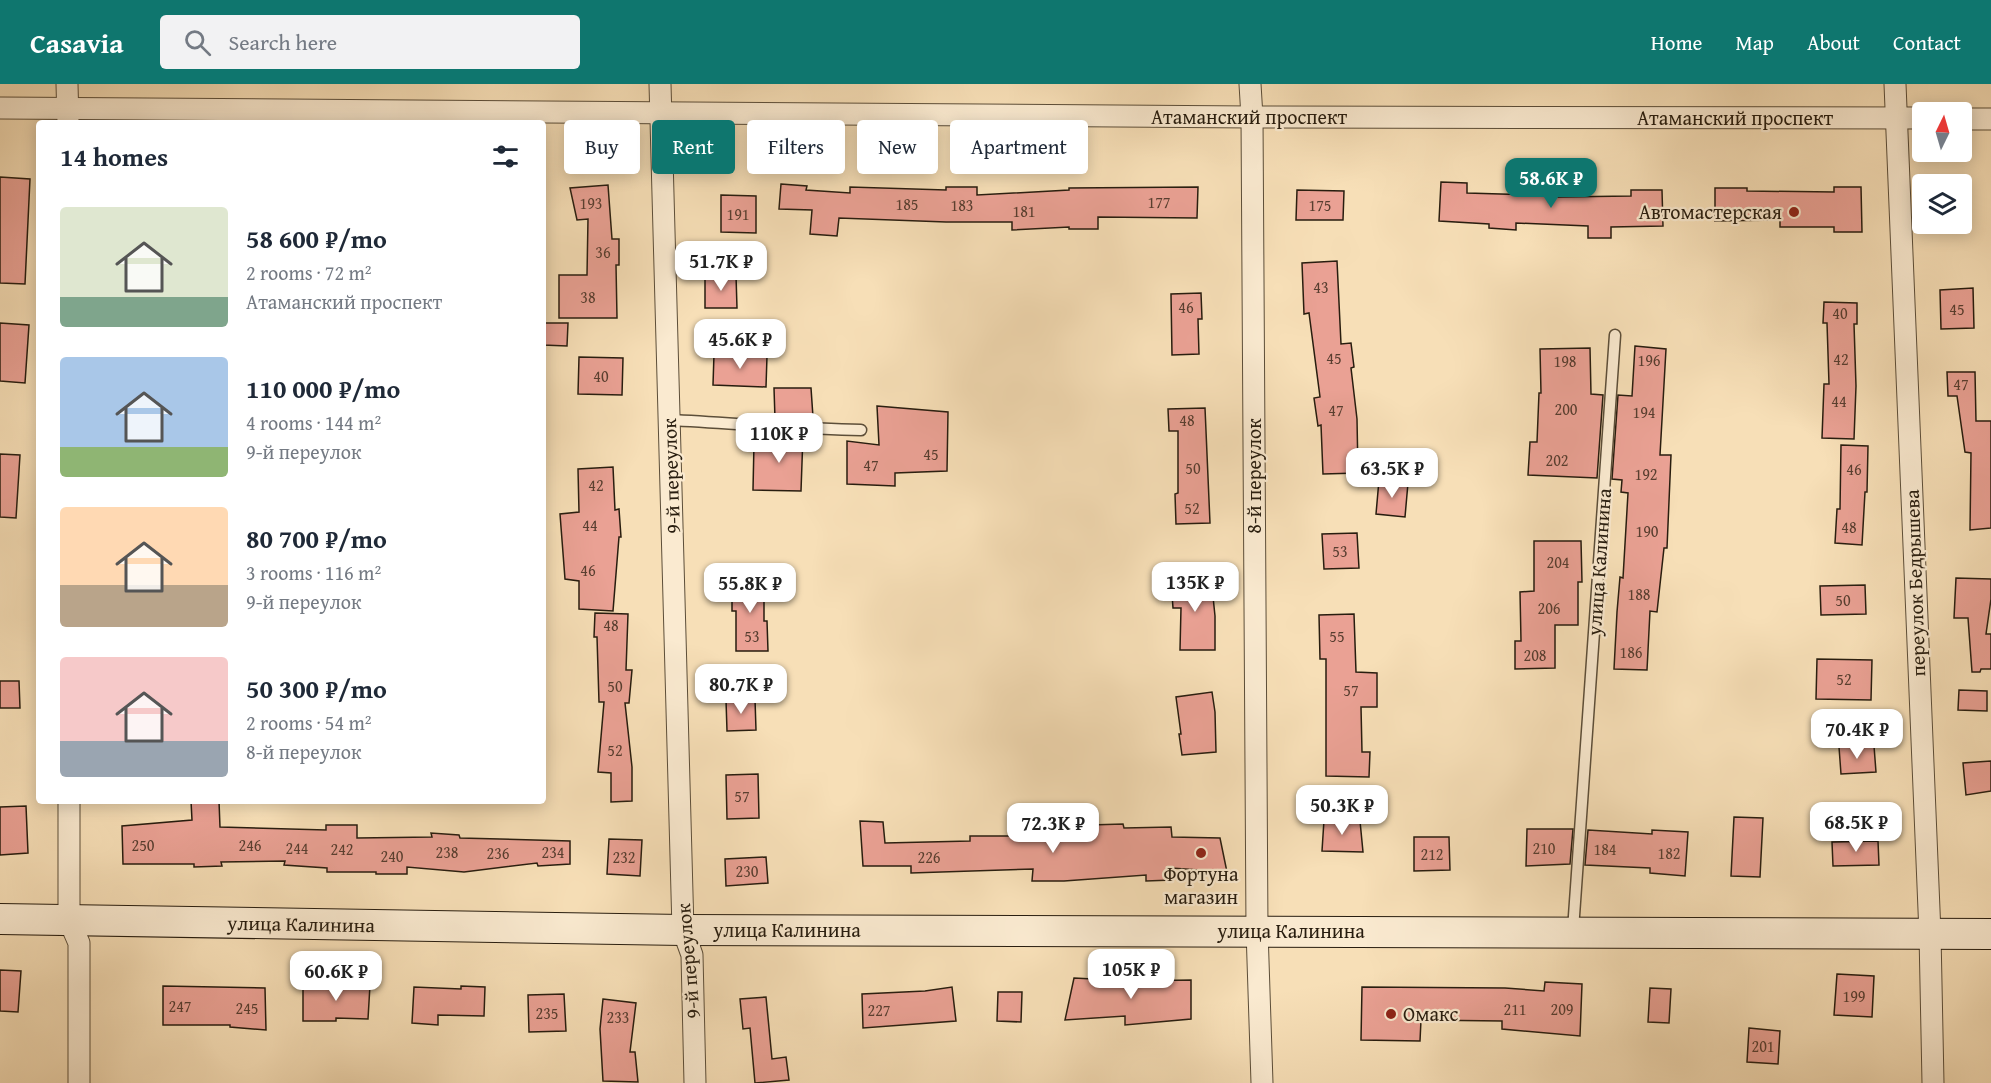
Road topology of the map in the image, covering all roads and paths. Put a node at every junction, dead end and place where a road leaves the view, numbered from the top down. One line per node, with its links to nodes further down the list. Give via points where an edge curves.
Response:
1 (68, 84): 7 (street)
2 (660, 84): 6 (street, 9-й переулок)
3 (1250, 84): 8 (street, 8-й переулок)
4 (1895, 84): 9 (street, переулок Бедрышева)
5 (0, 108): 7 (street, Атаманский проспект)
6 (661, 112): 7 (street, Атаманский проспект); 8 (street, Атаманский проспект); 14 (street, 9-й переулок)
7 (68, 116)
8 (1252, 117): 9 (street, Атаманский проспект); 20 (street, 8-й переулок)
9 (1896, 118): 10 (street, Атаманский проспект); 22 (street, переулок Бедрышева)
10 (1912, 118)
11 (1972, 119): 12 (street)
12 (1991, 119)
13 (1615, 335): 21 (lane, улица Калинина)
14 (669, 420): 15 (lane); 19 (street, 9-й переулок)
15 (861, 430)
16 (69, 804): 18 (street)
17 (0, 919): 18 (main road, улица Калинина)
18 (69, 920): 19 (main road, улица Калинина); 24 (street, via 79,943)
19 (683, 930): 20 (main road, улица Калинина); 25 (street, 9-й переулок, via 692,955)
20 (1257, 930): 21 (main road, улица Калинина); 26 (street, 8-й переулок)
21 (1573, 932): 22 (main road, улица Калинина)
22 (1930, 933): 23 (main road, улица Калинина); 27 (street, переулок Бедрышева)
23 (1991, 934)
24 (79, 1083)
25 (695, 1083)
26 (1262, 1083)
27 (1933, 1083)

